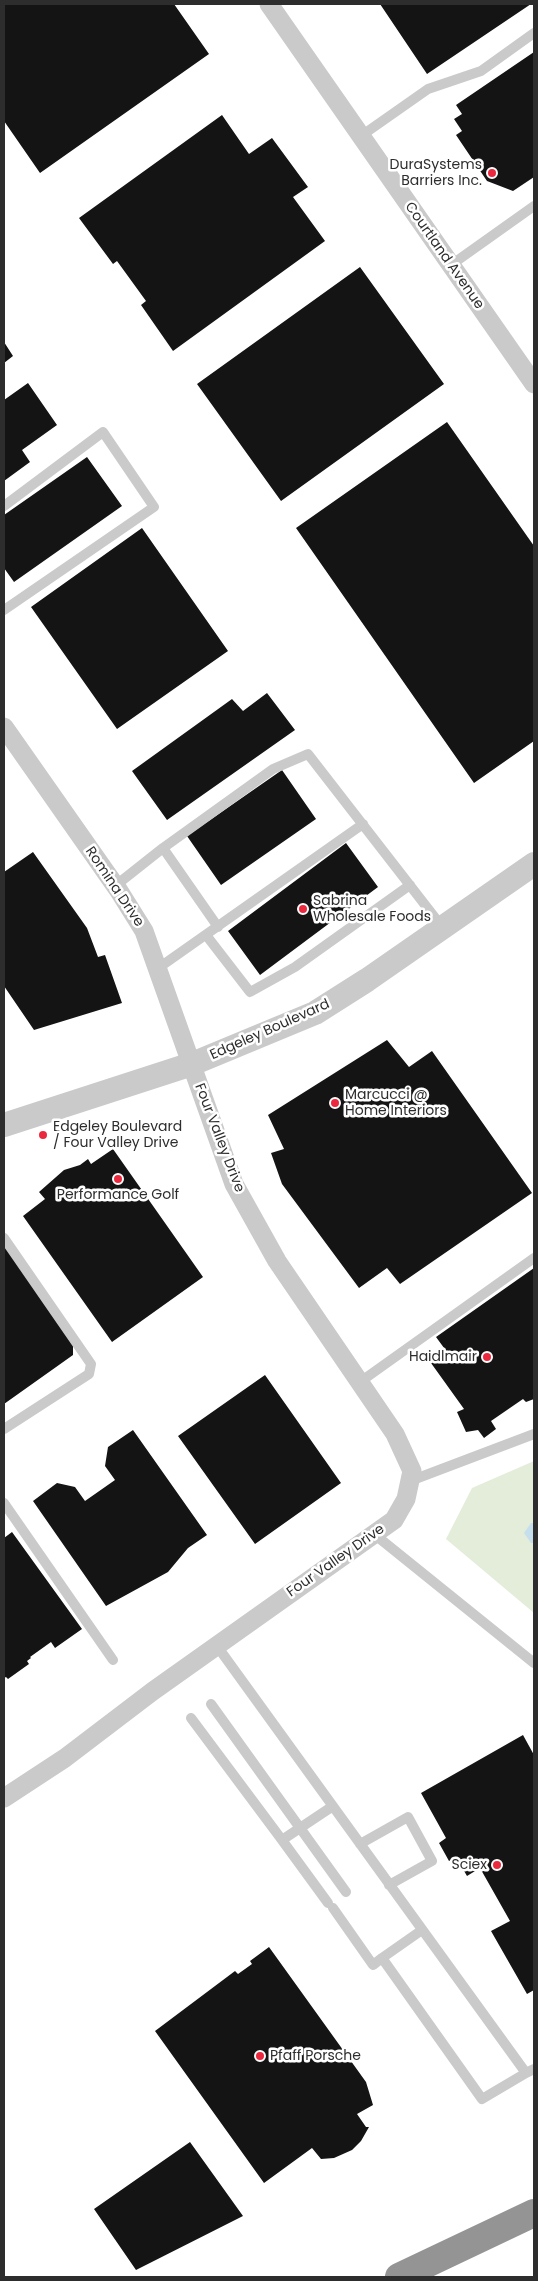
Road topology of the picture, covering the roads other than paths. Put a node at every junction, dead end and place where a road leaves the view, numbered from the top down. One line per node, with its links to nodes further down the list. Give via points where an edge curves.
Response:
1 (271, 5): 3 (street, Courtland Avenue)
2 (534, 33): 3 (lane, via 480,71 428,89)
3 (361, 136): 5 (street, Courtland Avenue)
4 (534, 206): 5 (lane)
5 (451, 265): 6 (street, Courtland Avenue)
6 (534, 384)
7 (4, 506): 8 (lane, via 103,432 154,507)
8 (4, 610)
9 (4, 727): 14 (street, Romina Drive)
10 (363, 824): 11 (lane, via 308,754 273,770); 13 (lane); 15 (lane)
11 (163, 848): 14 (lane); 15 (lane)
12 (534, 864): 16 (street, Edgeley Boulevard)
13 (410, 885): 16 (lane); 17 (lane, via 296,967 250,992)
14 (115, 886): 18 (street, Romina Drive, via 144,931)
15 (218, 927): 17 (lane)
16 (443, 928): 19 (street, Edgeley Boulevard, via 315,1012)
17 (206, 935): 18 (lane)
18 (158, 969): 19 (street, Romina Drive)
19 (192, 1064): 20 (street, Edgeley Boulevard); 23 (street, Four Valley Drive, via 234,1184 278,1261)
20 (4, 1125)
21 (4, 1238): 24 (lane, via 91,1364 89,1374)
22 (534, 1258): 23 (lane)
23 (360, 1382): 26 (street, Four Valley Drive, via 395,1434 412,1471)
24 (4, 1428)
25 (534, 1434): 26 (lane)
26 (410, 1481): 28 (street, Four Valley Drive, via 406,1499 394,1520)
27 (4, 1503): 30 (lane)
28 (374, 1534): 29 (street, Four Valley Drive); 31 (lane)
29 (216, 1646): 34 (street, Four Valley Drive, via 65,1758); 35 (lane)
30 (112, 1660)
31 (534, 1663)
32 (211, 1704): 36 (lane)
33 (192, 1718): 37 (lane)
34 (4, 1798)
35 (333, 1806): 36 (lane); 38 (lane)
36 (300, 1828): 37 (lane); 40 (lane)
37 (282, 1840): 42 (lane, via 373,1965)
38 (360, 1844): 39 (lane); 39 (lane, via 408,1817 432,1861)
39 (389, 1885): 41 (lane)
40 (346, 1892)
41 (422, 1930): 42 (lane); 43 (lane)
42 (382, 1958): 43 (lane, via 482,2099)
43 (530, 2071)
44 (534, 2213): 45 (highway)
45 (399, 2277)

